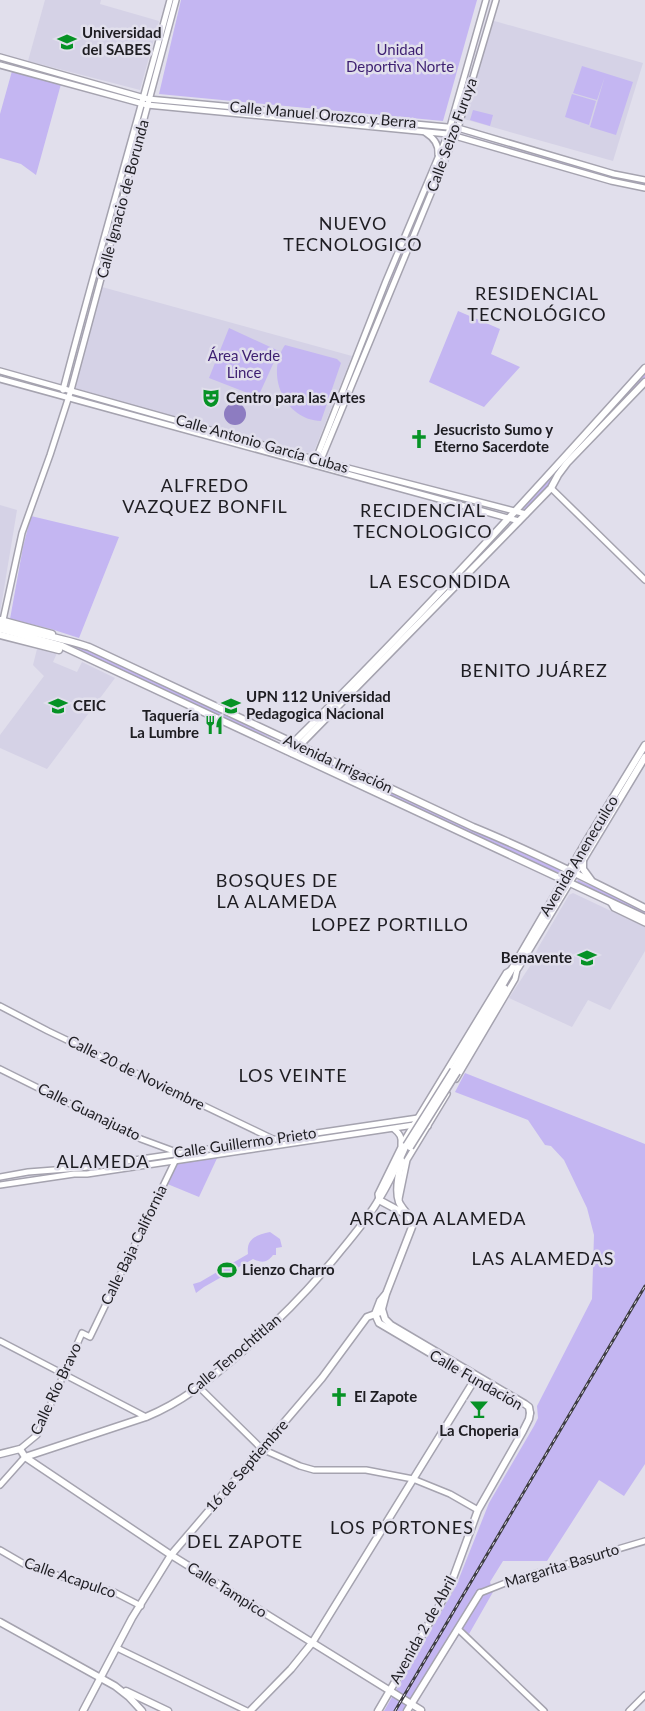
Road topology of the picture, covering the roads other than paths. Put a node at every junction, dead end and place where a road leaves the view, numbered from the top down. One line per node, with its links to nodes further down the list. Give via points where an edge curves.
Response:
1 (170, 0): 7 (street, Calle Ignacio de Borunda)
2 (176, 0): 7 (street, Calle Ignacio de Borunda)
3 (486, 0): 8 (street, Calle Seizo Furuya)
4 (496, 0): 9 (street, Calle Seizo Furuya)
5 (0, 57): 7 (street, Calle Manuel Orozco y Berra)
6 (0, 65): 7 (street, Calle Manuel Orozco y Berra)
7 (145, 102): 8 (street, Calle Manuel Orozco y Berra); 10 (street, Calle Manuel Orozco y Berra); 20 (street, Calle Ignacio de Borunda, via 114,197); 21 (street, Calle Ignacio de Borunda)
8 (450, 126): 9 (street, Calle Manuel Orozco y Berra); 11 (street, Calle Seizo Furuya)
9 (458, 128): 12 (street, Calle Seizo Furuya); 14 (street, Calle Manuel Orozco y Berra, via 614,174)
10 (423, 131): 11 (street, Calle Manuel Orozco y Berra); 13 (street, via 436,143)
11 (448, 134): 12 (street, Calle Manuel Orozco y Berra); 13 (street, Calle Seizo Furuya)
12 (455, 136): 15 (street, Calle Manuel Orozco y Berra); 24 (street, Calle Seizo Furuya)
13 (437, 160): 24 (street, Calle Seizo Furuya, via 355,359 318,454)
14 (645, 180)
15 (645, 188)
16 (645, 368): 26 (main road)
17 (0, 371): 20 (street, Calle Antonio García Cubas)
18 (0, 379): 22 (street, Calle Antonio García Cubas)
19 (645, 382): 25 (main road, via 567,463)
20 (63, 388): 21 (street, Calle Antonio García Cubas); 22 (street, Calle Ignacio de Borunda)
21 (71, 390): 23 (street, Calle Ignacio de Borunda); 24 (street, Calle Antonio García Cubas)
22 (61, 395): 23 (street, Calle Antonio García Cubas)
23 (69, 397): 24 (street, Calle Antonio García Cubas); 31 (street, Calle Ignacio de Borunda, via 22,533)
24 (318, 463): 26 (street, Calle Antonio García Cubas); 28 (street, Calle Antonio García Cubas)
25 (551, 488): 27 (main road); 30 (street)
26 (516, 512): 27 (street, Calle Antonio García Cubas); 28 (main road)
27 (526, 514): 29 (main road)
28 (509, 518): 29 (street, Calle Antonio García Cubas); 38 (main road)
29 (519, 521): 37 (main road)
30 (645, 580)
31 (1, 621): 33 (main road, Avenida Irrigación); 35 (main road)
32 (0, 629): 33 (main road, Avenida Irrigación)
33 (22, 634): 35 (main road, Avenida Irrigación); 36 (main road, Avenida Irrigación)
34 (0, 635): 36 (main road)
35 (65, 638): 38 (main road, Avenida Irrigación)
36 (88, 658): 40 (main road, Avenida Irrigación)
37 (308, 738): 38 (main road); 41 (main road)
38 (296, 744): 40 (main road); 41 (main road, Avenida Irrigación)
39 (645, 745): 43 (main road, Avenida Anenecuilco)
40 (289, 751): 46 (main road, Avenida Irrigación)
41 (312, 751): 44 (main road, Avenida Irrigación)
42 (645, 757): 43 (main road, Avenida Anenecuilco)
43 (580, 858): 44 (main road); 45 (main road, Avenida Anenecuilco); 48 (main road)
44 (557, 864): 45 (main road, Avenida Irrigación)
45 (572, 871): 47 (main road, Avenida Anenecuilco); 48 (main road, Avenida Irrigación)
46 (552, 874): 47 (main road, Avenida Irrigación); 50 (main road)
47 (566, 881): 49 (main road, Avenida Irrigación); 50 (main road, Avenida Anenecuilco)
48 (592, 881): 52 (main road, Avenida Irrigación)
49 (582, 889): 50 (main road); 51 (main road, Avenida Irrigación)
50 (560, 892): 55 (main road, Avenida Anenecuilco)
51 (611, 903): 53 (main road, Avenida Irrigación); 54 (street, Avenida Irrigación, via 614,908)
52 (645, 906)
53 (645, 918)
54 (645, 923)
55 (515, 969): 58 (main road, Avenida Anenecuilco); 58 (street, Avenida Anenecuilco, via 515,979); 58 (street, Avenida Anenecuilco, via 506,973)
56 (0, 1006): 64 (street, Calle 20 de Noviembre)
57 (0, 1069): 67 (street, Calle Guanajuato, via 142,1139)
58 (454, 1070): 59 (street, Calle Tenochtitlan); 60 (street); 66 (main road, Calle Tenochtitlan, bridge)
59 (418, 1118): 60 (street, Calle Guillermo Prieto); 61 (street, Calle Tenochtitlan); 64 (street, Calle Guillermo Prieto)
60 (431, 1119): 62 (street)
61 (414, 1125): 62 (street, Calle Guillermo Prieto); 63 (street, Calle Guillermo Prieto); 66 (street, Calle Tenochtitlan)
62 (428, 1126): 72 (street, via 407,1160)
63 (394, 1129): 65 (street, Calle Guillermo Prieto); 66 (street)
64 (273, 1139): 65 (street); 67 (street, Calle Guillermo Prieto)
65 (275, 1146): 68 (street, Calle Guillermo Prieto)
66 (406, 1146): 71 (main road, Calle Tenochtitlan); 72 (main road, via 398,1188)
67 (179, 1153): 68 (street, Calle Baja California); 69 (street, Calle Guillermo Prieto)
68 (175, 1161): 70 (street, Calle Guillermo Prieto); 76 (street, Calle Baja California, via 90,1337)
69 (0, 1177)
70 (0, 1185)
71 (379, 1200): 73 (main road); 80 (main road, Calle Tenochtitlan, via 323,1274 298,1301)
72 (399, 1201): 73 (street); 74 (main road)
73 (391, 1206): 74 (main road)
74 (408, 1216): 75 (main road, via 412,1221 411,1232 386,1294 380,1301)
75 (378, 1313): 79 (main road, Calle Fundación, via 391,1325); 79 (main road, Calle Fundación, via 380,1323); 84 (main road, 16 de Septiembre, via 367,1317 322,1378)
76 (82, 1333): 78 (street, Calle Río Bravo)
77 (0, 1341): 78 (street)
78 (64, 1373): 82 (street); 83 (street, Calle Río Bravo, via 37,1435)
79 (473, 1375): 81 (main road, Calle Fundación); 81 (main road, Calle Fundación, via 525,1404); 87 (main road)
80 (200, 1388): 82 (main road, Calle Tenochtitlan); 84 (street)
81 (530, 1413): 89 (main road, Avenida 2 de Abril)
82 (146, 1417): 86 (main road, Calle Tenochtitlan)
83 (20, 1449): 85 (main road, Calle Río Bravo); 86 (main road, Calle Tampico)
84 (262, 1449): 87 (street, via 314,1470 366,1470); 92 (main road, 16 de Septiembre)
85 (0, 1454)
86 (25, 1457): 88 (street, Calle Tenochtitlan); 92 (main road, Calle Tampico)
87 (413, 1480): 89 (street, via 450,1494); 97 (main road)
88 (0, 1485)
89 (478, 1510): 101 (main road, Avenida 2 de Abril, via 449,1589)
90 (645, 1541): 93 (street, Margarita Basurto)
91 (0, 1550): 94 (street, Calle Acapulco, via 24,1564 114,1592)
92 (172, 1555): 94 (main road, 16 de Septiembre); 97 (main road, Calle Tampico)
93 (480, 1593): 96 (main road)
94 (141, 1606): 98 (main road, 16 de Septiembre)
95 (0, 1622): 99 (main road)
96 (458, 1629): 103 (main road); 111 (street)
97 (312, 1643): 101 (main road, Calle Tampico); 107 (main road)
98 (117, 1648): 99 (main road, 16 de Septiembre); 107 (street)
99 (101, 1678): 100 (main road); 104 (main road, 16 de Septiembre)
100 (116, 1686): 105 (main road); 106 (main road)
101 (389, 1691): 103 (main road, Calle Tampico); 108 (main road, Avenida 2 de Abril)
102 (645, 1695): 112 (street)
103 (412, 1704): 109 (main road); 110 (main road, Calle Tampico)
104 (83, 1711)
105 (142, 1711)
106 (168, 1711)
107 (249, 1711)
108 (378, 1711)
109 (407, 1711)
110 (422, 1711)
111 (544, 1711)
112 (629, 1711)

